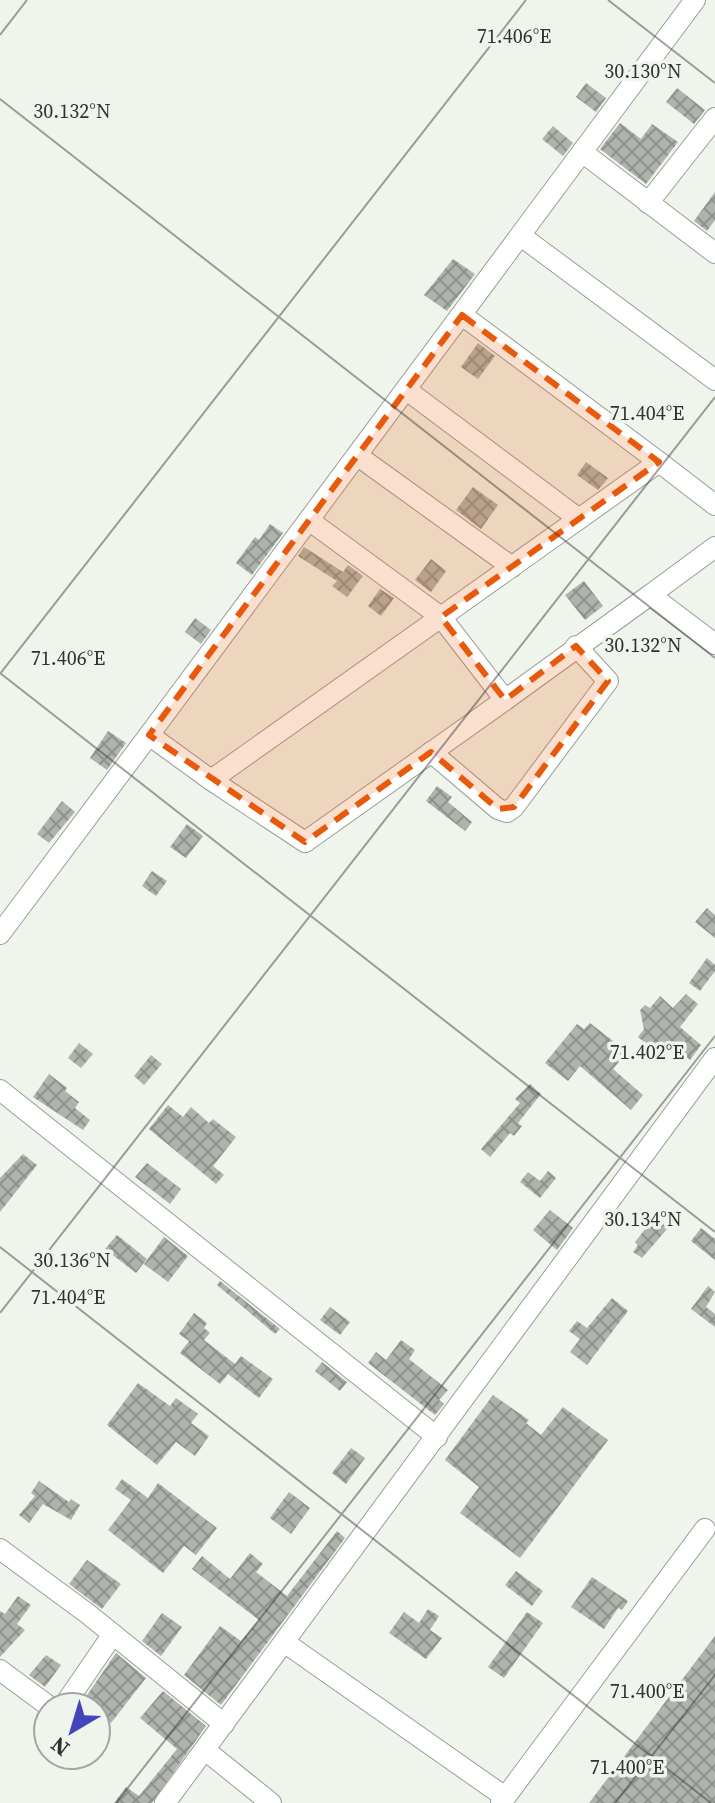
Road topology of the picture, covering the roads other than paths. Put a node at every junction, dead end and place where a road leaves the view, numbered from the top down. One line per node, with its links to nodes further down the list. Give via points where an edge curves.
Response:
1 (695, 0): 3 (street)
2 (715, 118): 4 (street)
3 (582, 152): 4 (street); 5 (street)
4 (648, 203): 6 (street)
5 (521, 236): 7 (street); 8 (street)
6 (715, 253)
7 (462, 315): 9 (street); 11 (street)
8 (715, 380)
9 (408, 391): 10 (street); 13 (street)
10 (358, 456): 14 (street); 16 (street)
11 (659, 462): 12 (street); 13 (street)
12 (715, 505)
13 (579, 519): 16 (street)
14 (310, 521): 18 (street); 22 (street)
15 (715, 547): 17 (street)
16 (512, 567): 18 (street)
17 (650, 595): 19 (street); 20 (street)
18 (441, 617): 21 (street); 24 (street)
19 (715, 644)
20 (576, 646): 21 (street); 23 (street, via 608,681 514,807 507,812 498,809)
21 (505, 700): 23 (street)
22 (149, 735): 24 (street); 25 (street)
23 (431, 752): 24 (street, via 305,842)
24 (211, 780)
25 (0, 934)
26 (715, 1058): 28 (street)
27 (0, 1090): 28 (street)
28 (437, 1437): 32 (street)
29 (705, 1529): 38 (street)
30 (0, 1549): 31 (street)
31 (113, 1634): 34 (street); 36 (street)
32 (284, 1642): 36 (street); 38 (street)
33 (0, 1670): 35 (street)
34 (74, 1691)
35 (32, 1694)
36 (224, 1724): 37 (street)
37 (205, 1750): 39 (street); 40 (street)
38 (503, 1800)
39 (165, 1803)
40 (271, 1803)

